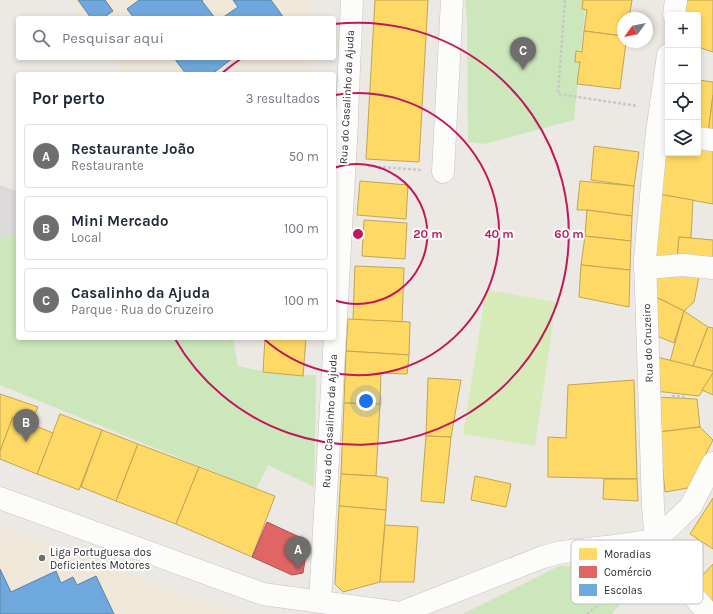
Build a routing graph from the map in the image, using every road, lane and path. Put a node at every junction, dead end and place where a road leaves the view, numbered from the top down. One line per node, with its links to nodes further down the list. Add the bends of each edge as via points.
1 (352, 0): 11 (street, Rua do Casalinho da Ajuda)
2 (452, 0): 12 (street)
3 (565, 0): 7 (path, via 558,94)
4 (676, 0): 5 (street)
5 (674, 12)
6 (665, 76): 7 (street, Rua do Cruzeiro)
7 (660, 110): 8 (street, Rua do Cruzeiro)
8 (663, 133): 13 (street, Rua do Cruzeiro)
9 (701, 138): 10 (street)
10 (713, 140)
11 (344, 164): 12 (path); 15 (street, Rua do Casalinho da Ajuda)
12 (443, 172)
13 (645, 268): 14 (street, via 683,265); 19 (street, Rua do Cruzeiro, via 652,500)
14 (713, 268)
15 (336, 310)
16 (334, 340): 21 (street, Rua do Casalinho da Ajuda)
17 (713, 463): 19 (street, via 690,506)
18 (0, 498): 21 (street, via 263,594)
19 (656, 540)
20 (571, 551): 24 (street, via 543,557)
21 (320, 602): 24 (street)
22 (601, 604): 25 (path)
23 (699, 604): 26 (street, Rua do Cruzeiro)
24 (400, 614)
25 (587, 614)
26 (708, 614)

